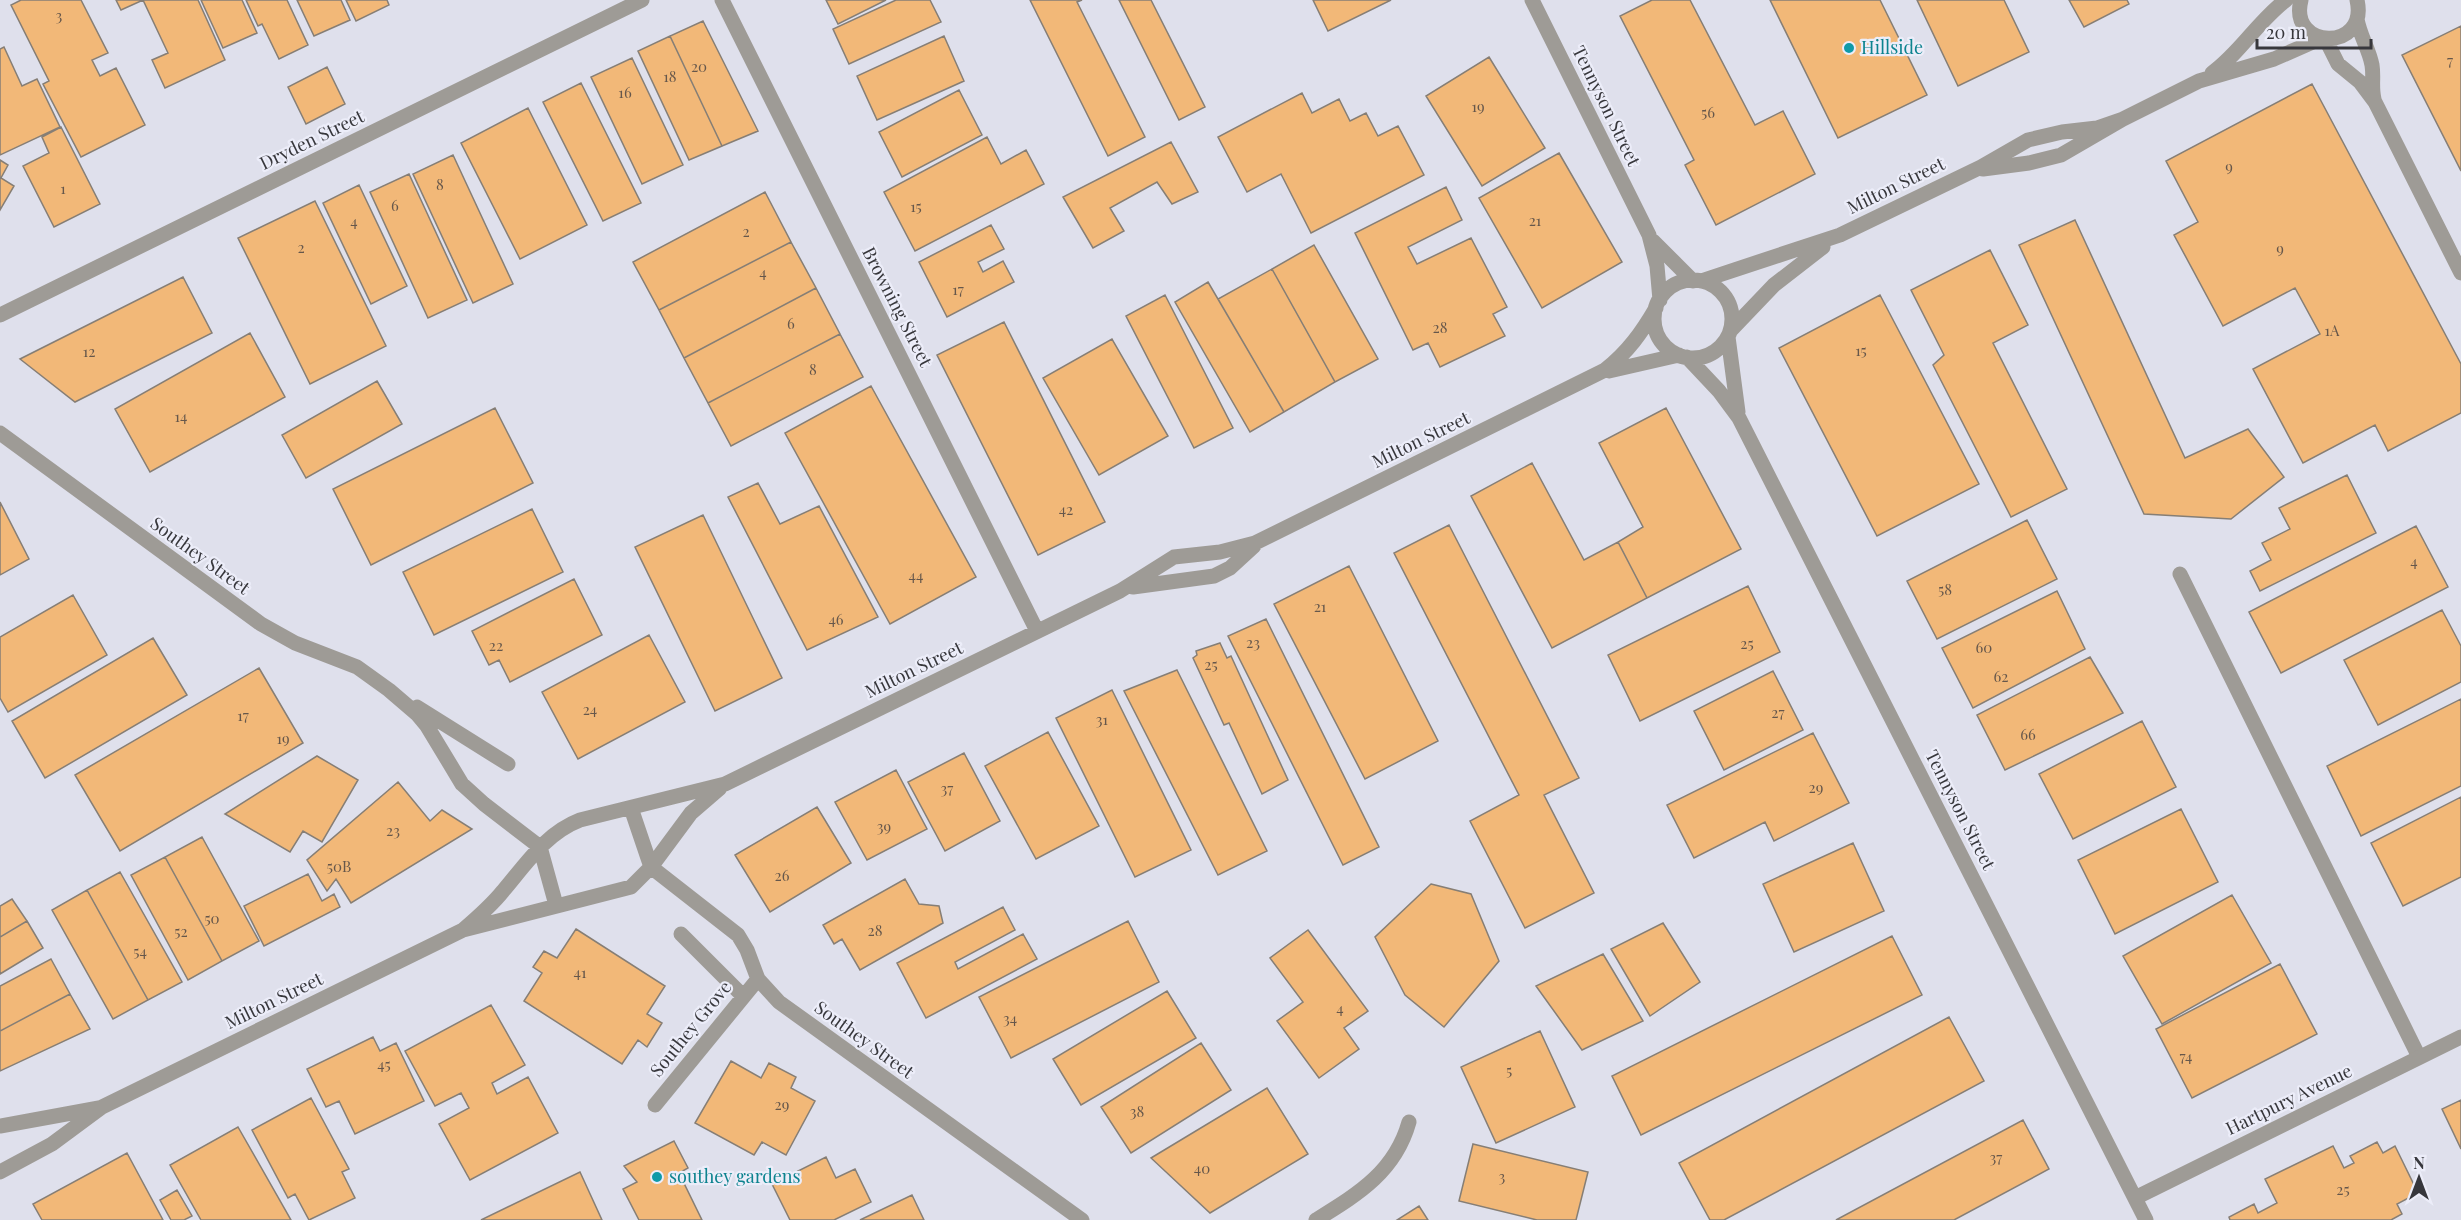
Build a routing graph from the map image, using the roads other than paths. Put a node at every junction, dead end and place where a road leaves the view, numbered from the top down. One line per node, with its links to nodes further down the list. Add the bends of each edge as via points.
1 (642, 0): 19 (street, Dryden Street)
2 (722, 0): 28 (street, Browning Street)
3 (1532, 0): 14 (street, Tennyson Street)
4 (2286, 0): 10 (street, Milton Street, via 2228,60)
5 (2301, 0): 9 (street, via 2302,22 2310,32)
6 (2357, 0): 8 (street)
7 (2368, 0): 8 (street)
8 (2358, 18): 9 (street, Milton Street, via 2347,33); 11 (street, via 2359,33 2372,66)
9 (2324, 38): 10 (street, Milton Street, via 2274,59); 11 (street, via 2338,64 2360,82)
10 (2199, 81): 12 (street, Milton Street)
11 (2375, 102): 16 (street)
12 (2123, 119): 13 (street, Milton Street, via 2097,128 2028,140); 13 (street, Milton Street, via 2056,157)
13 (1968, 173): 15 (street, Milton Street)
14 (1645, 228): 17 (street, Tennyson Street, via 1660,249); 18 (street, Tennyson Street, via 1656,257)
15 (1840, 235): 17 (street, Milton Street); 20 (street, Milton Street, via 1774,285)
16 (2461, 273)
17 (1697, 281): 18 (street, via 1677,284 1664,293); 20 (street, via 1716,288 1726,299 1732,314)
18 (1658, 304): 21 (street, via 1655,324 1660,339); 22 (street, Milton Street, via 1631,346)
19 (0, 315)
20 (1729, 333): 21 (street, via 1711,354); 23 (street, Tennyson Street)
21 (1683, 356): 22 (street, Milton Street); 23 (street, Tennyson Street, via 1719,391)
22 (1595, 375): 25 (street, Milton Street)
23 (1739, 418): 47 (street, Tennyson Street)
24 (0, 434): 29 (street, Southey Street, via 261,624 295,643 357,666)
25 (1264, 539): 27 (street, Milton Street, via 1220,552 1174,557); 27 (street, Milton Street, via 1220,574)
26 (2180, 574): 41 (street)
27 (1120, 591): 28 (street, Milton Street)
28 (1037, 631): 31 (street, Milton Street)
29 (389, 690): 30 (street, Southey Street); 33 (street, Southey Street, via 427,726 473,795)
30 (508, 764)
31 (725, 784): 32 (street, Milton Street); 34 (street, Milton Street, via 692,813)
32 (632, 808): 33 (street, Milton Street, via 580,820); 34 (street)
33 (540, 847): 35 (street); 36 (street, Milton Street, via 492,904)
34 (651, 867): 35 (street, Milton Street, via 626,889); 38 (street, Southey Street, via 738,935)
35 (556, 905): 36 (street, Milton Street)
36 (463, 930): 43 (street, Milton Street)
37 (681, 934): 39 (street)
38 (758, 979): 39 (street, Southey Grove); 48 (street, Southey Street, via 778,1002)
39 (742, 996): 42 (street, Southey Grove)
40 (2461, 1036): 41 (street, Hartpury Avenue)
41 (2419, 1057): 47 (street, Hartpury Avenue)
42 (656, 1105)
43 (102, 1107): 45 (street, Milton Street); 46 (street, Milton Street, via 45,1149)
44 (1409, 1122): 49 (street, via 1404,1143 1382,1172 1363,1190)
45 (0, 1126)
46 (0, 1172)
47 (2135, 1198): 50 (street, Tennyson Street)
48 (1082, 1220)
49 (1317, 1220)
50 (2146, 1220)

